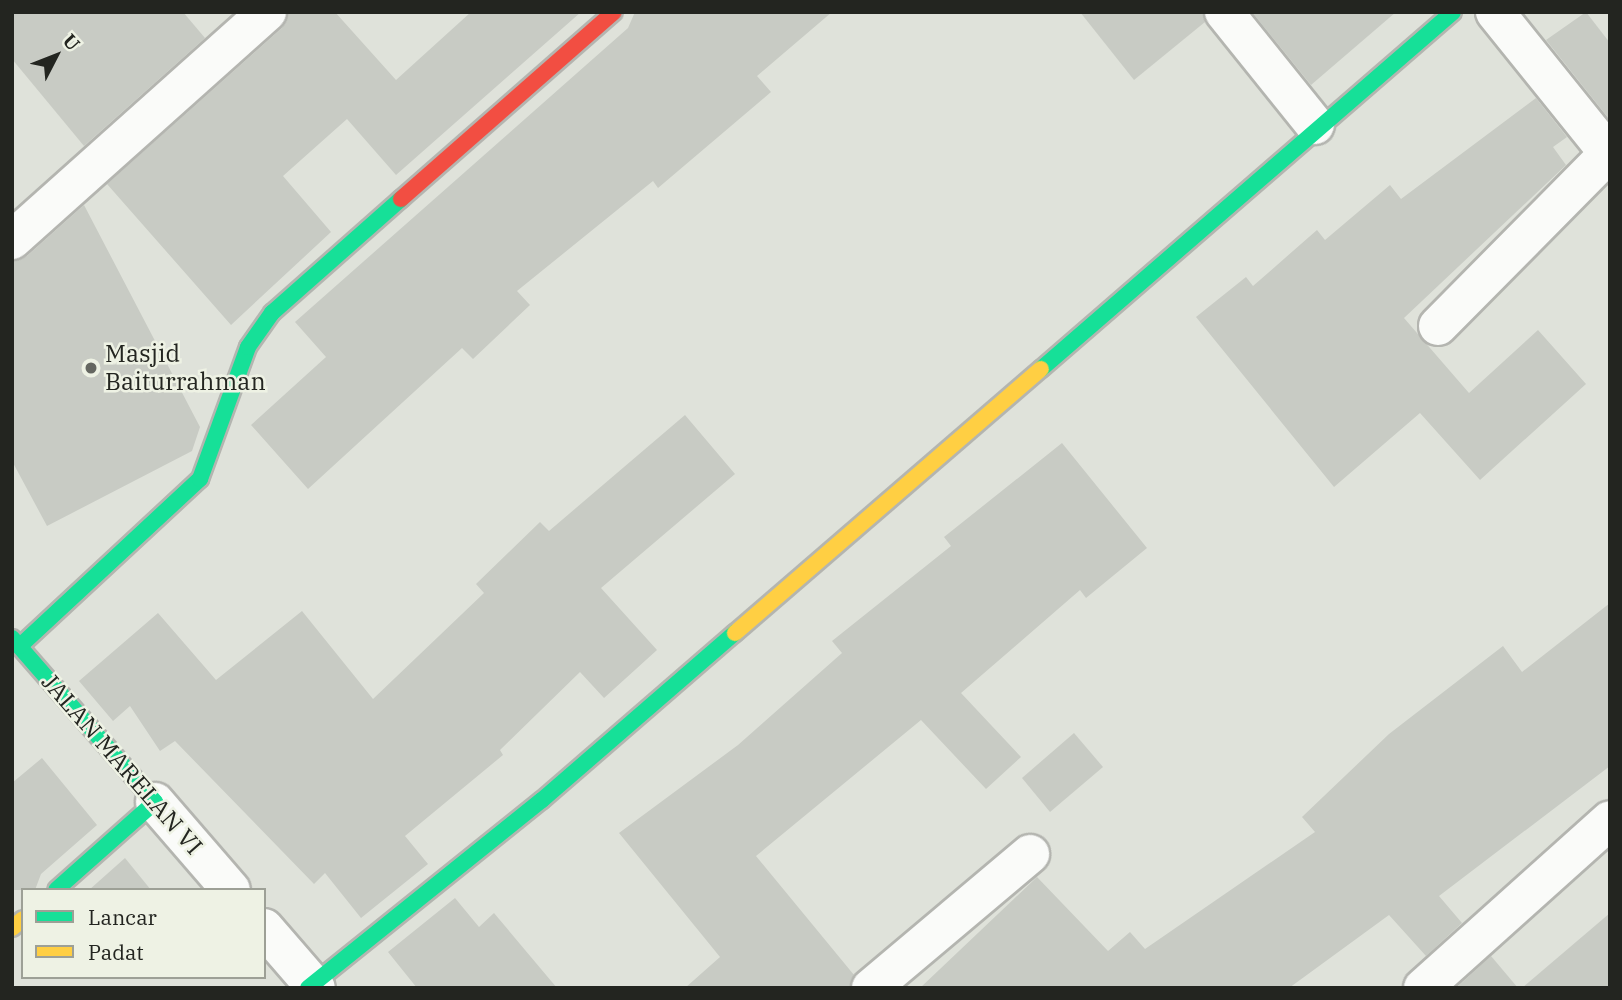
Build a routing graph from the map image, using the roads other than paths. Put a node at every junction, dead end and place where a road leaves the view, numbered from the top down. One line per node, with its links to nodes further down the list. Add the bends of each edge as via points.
1 (267, 12): 8 (street)
2 (614, 12): 10 (street, via 272,313 248,347 212,460 200,479)
3 (1224, 12): 6 (street)
4 (1453, 12): 6 (street)
5 (1495, 12): 7 (street)
6 (1315, 125): 17 (street, via 542,800)
7 (1609, 155): 9 (street)
8 (12, 240)
9 (1438, 326)
10 (16, 642): 11 (street, JALAN MARELAN VI)
11 (155, 802): 14 (street); 15 (street, JALAN MARELAN VI)
12 (1610, 820): 19 (street)
13 (1030, 854): 18 (street)
14 (58, 888)
15 (229, 888)
16 (266, 930): 17 (street)
17 (312, 986)
18 (871, 988)
19 (1423, 988)

